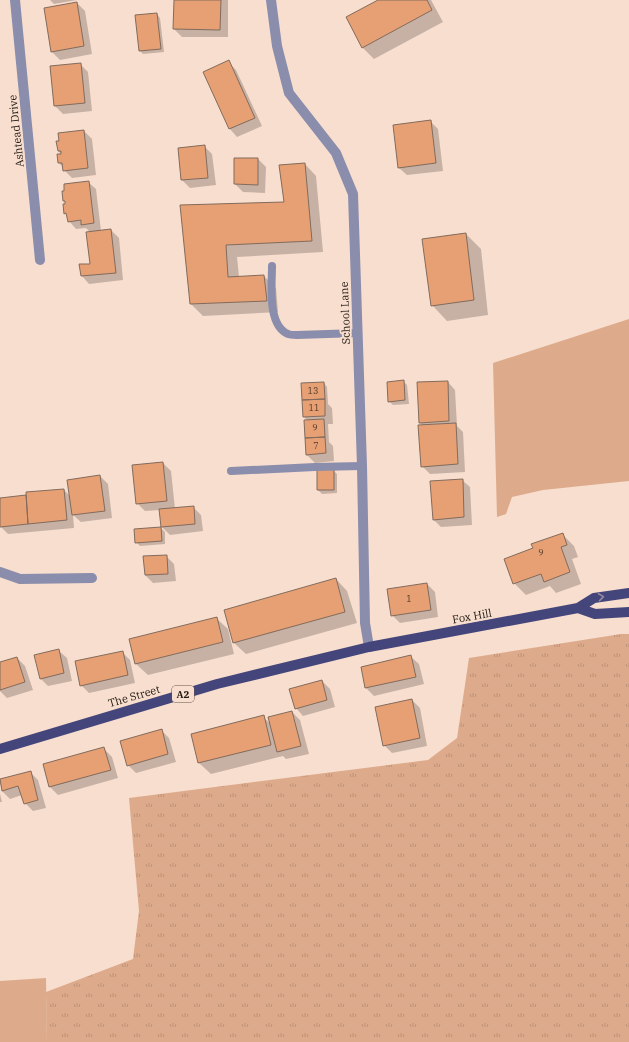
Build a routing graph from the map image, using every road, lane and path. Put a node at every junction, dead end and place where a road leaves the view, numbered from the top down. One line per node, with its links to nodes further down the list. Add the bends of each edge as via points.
1 (15, 0): 3 (street, Ashtead Drive)
2 (271, 0): 5 (street, School Lane, via 277,46 290,93 336,153 353,194)
3 (40, 260)
4 (272, 266): 5 (lane, via 272,308 280,328 288,334 297,335)
5 (358, 333): 6 (street, School Lane)
6 (362, 466): 7 (lane); 13 (street, School Lane, via 365,623)
7 (231, 471)
8 (0, 572): 9 (street, via 20,579)
9 (92, 578)
10 (629, 593): 11 (main road, Fox Hill / A2, one-way to 10, via 594,598)
11 (578, 608): 12 (main road, Fox Hill / A2, via 595,614); 13 (main road, Fox Hill / A2)
12 (629, 612)
13 (369, 647): 14 (main road, The Street / A2, via 217,684)
14 (0, 749)

